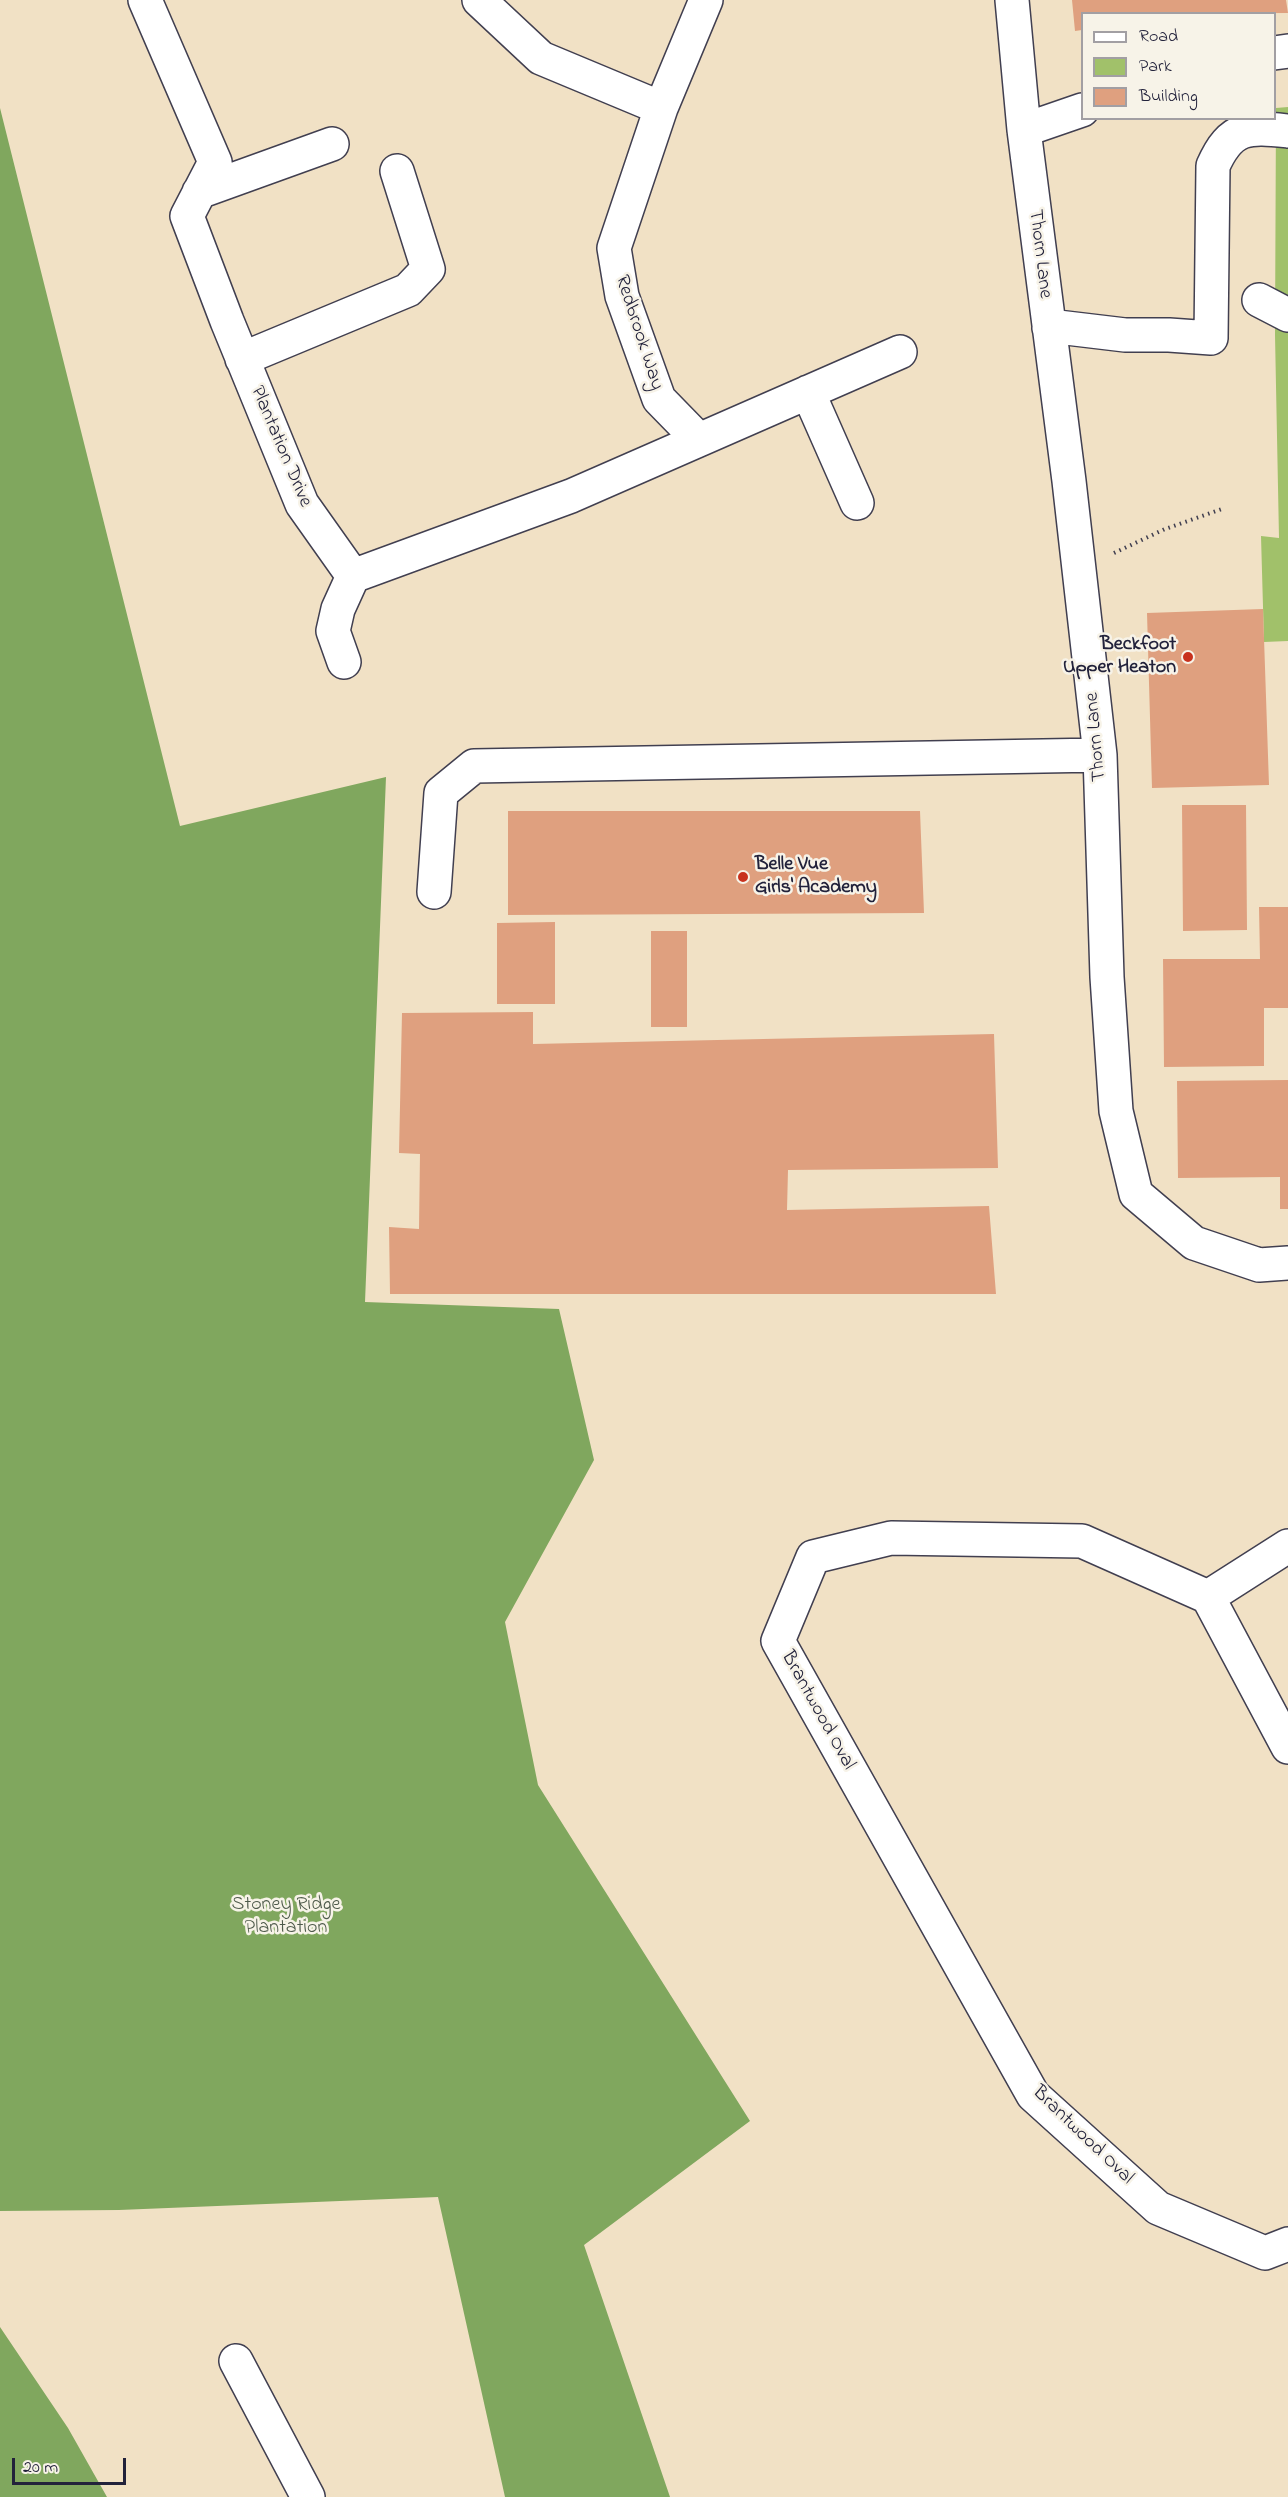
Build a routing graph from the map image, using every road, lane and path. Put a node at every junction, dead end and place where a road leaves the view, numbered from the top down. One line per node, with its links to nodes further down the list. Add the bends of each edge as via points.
1 (145, 0): 11 (street, Plantation Drive, via 215,162)
2 (479, 0): 5 (street, via 541,58)
3 (706, 0): 5 (street, Redbrook Way)
4 (1012, 0): 7 (street, Thorn Lane)
5 (661, 108): 18 (street, Redbrook Way, via 614,248 622,296 659,399)
6 (1081, 111): 7 (street)
7 (1024, 130): 14 (street, Thorn Lane)
8 (1288, 130): 14 (street, via 1252,128 1235,134 1219,150 1212,166 1211,339)
9 (332, 144): 11 (street)
10 (397, 171): 16 (street, via 428,268 408,290)
11 (199, 192): 16 (street, Plantation Drive, via 187,216)
12 (1259, 300): 13 (street)
13 (1288, 315)
14 (1049, 328): 21 (street, Thorn Lane)
15 (900, 352): 17 (street)
16 (242, 358): 22 (street, Plantation Drive, via 302,504)
17 (808, 392): 18 (street); 19 (street)
18 (699, 440): 22 (street, via 571,496)
19 (857, 503)
20 (1222, 509): 21 (path, via 1165,529 1110,555)
21 (1077, 560): 24 (street, Thorn Lane)
22 (353, 576): 23 (street, via 333,631)
23 (344, 662)
24 (1100, 755): 25 (street, via 474,766 441,793); 26 (street, Thorn Lane, via 1116,1111 1136,1194 1194,1243 1259,1266)
25 (434, 892)
26 (1288, 1263)
27 (1288, 1546): 28 (street)
28 (1208, 1597): 29 (street); 30 (street, Brantwood Oval, via 1082,1541 891,1538 813,1557 778,1641 1034,2095 1158,2208 1266,2253)
29 (1288, 1747)
30 (1288, 2244)
31 (236, 2361): 32 (street)
32 (308, 2497)

